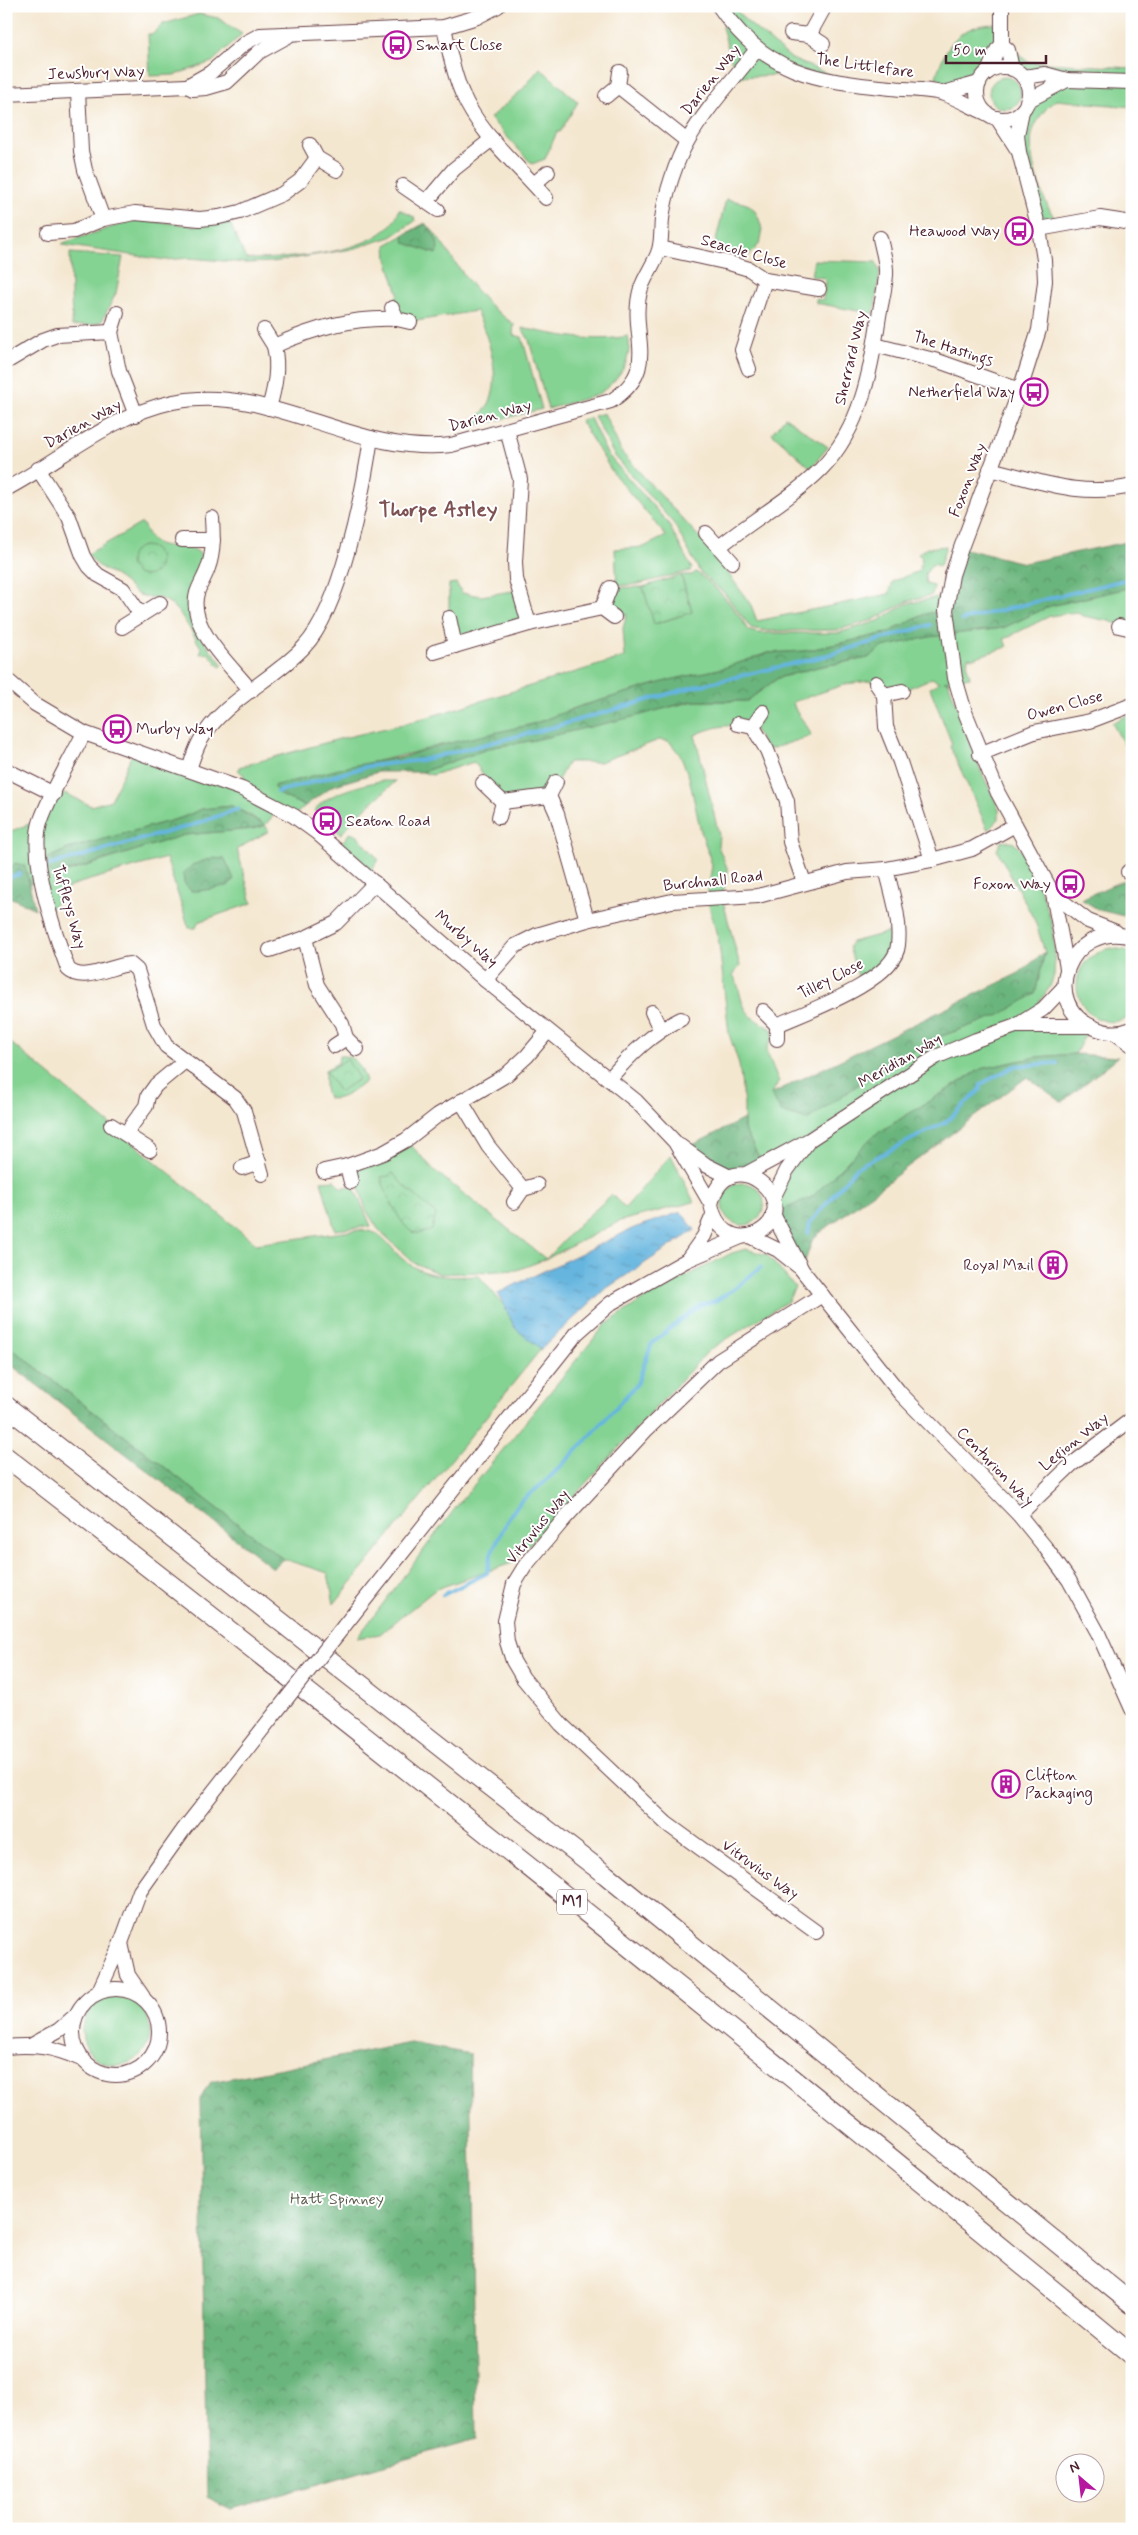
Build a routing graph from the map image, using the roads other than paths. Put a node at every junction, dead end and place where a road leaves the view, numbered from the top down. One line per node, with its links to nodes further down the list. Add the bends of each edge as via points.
1 (498, 6): 5 (street, Jewsbury Way, via 477,17)
2 (719, 6): 10 (street, The Littlefare, via 740,34)
3 (825, 6): 7 (street)
4 (1002, 6): 9 (street)
5 (444, 27): 15 (street, Jewsbury Way, via 288,36 280,33 252,38 210,73 187,86); 21 (street, via 462,93)
6 (791, 33): 7 (street)
7 (809, 35): 8 (street)
8 (823, 44)
9 (1002, 45): 11 (street, via 1008,50); 12 (street)
10 (757, 49): 16 (street, The Littlefare, via 786,67 826,81); 22 (street, Darien Way)
11 (1017, 73): 12 (street, via 995,68); 13 (street, via 1045,74); 19 (street, via 1029,93)
12 (983, 78): 16 (street, The Littlefare); 20 (street, via 978,100)
13 (1067, 80): 14 (street); 19 (street)
14 (1132, 82)
15 (78, 91): 17 (street, Jewsbury Way); 33 (street, via 81,151)
16 (943, 93): 20 (street, The Littlefare)
17 (6, 94)
18 (606, 96): 22 (street, via 619,79)
19 (1025, 106): 20 (street, via 1010,118); 24 (street, Foxon Way, via 1017,135)
20 (991, 116): 24 (street, Foxon Way)
21 (492, 139): 28 (street); 31 (street, via 454,169)
22 (687, 141): 38 (street, Darien Way, via 667,194)
23 (310, 145): 25 (street)
24 (1019, 152): 35 (street, Foxon Way)
25 (317, 158): 26 (street); 33 (street, via 300,181 282,194 240,212 200,219 135,213)
26 (337, 170)
27 (548, 172): 28 (street)
28 (534, 184): 30 (street)
29 (403, 186): 31 (street)
30 (546, 198)
31 (427, 201): 32 (street)
32 (438, 210)
33 (103, 219): 36 (street, via 74,231)
34 (1132, 223): 35 (street, via 1100,218)
35 (1039, 229): 49 (street, Foxon Way, via 1044,260 1043,303 1037,339)
36 (48, 233)
37 (880, 238): 45 (street, Sherrard Way, via 886,274)
38 (660, 248): 39 (street, Seacole Close, via 749,269); 52 (street, Darien Way, via 642,287 637,318 642,356 627,391 611,401)
39 (765, 280): 40 (street, Seacole Close); 48 (street, via 742,350)
40 (819, 288)
41 (117, 313): 44 (street)
42 (400, 316): 46 (street, via 342,322 302,333)
43 (264, 330): 46 (street)
44 (111, 332): 47 (street, via 57,335); 51 (street, via 119,371)
45 (875, 345): 49 (street, The Hastings, via 938,361); 62 (street, Sherrard Way, via 858,411 849,433 835,453 801,487 746,524)
46 (274, 346): 50 (street, via 276,375)
47 (6, 362)
48 (749, 369)
49 (1020, 390): 55 (street, Foxon Way)
50 (269, 408): 51 (street, Darien Way, via 239,401 197,399 174,402); 53 (street, Darien Way)
51 (136, 415): 54 (street, Darien Way)
52 (507, 430): 53 (street, Darien Way, via 432,448); 70 (street, via 520,479 516,579)
53 (371, 438): 76 (street, via 365,480 328,609 304,647)
54 (38, 469): 57 (street, Darien Way); 67 (street, via 69,517 89,566 123,589)
55 (990, 469): 56 (street, via 1075,490); 84 (street, Foxon Way, via 952,575 946,610 955,678)
56 (1132, 486)
57 (6, 489)
58 (212, 518): 61 (street)
59 (706, 533): 62 (street)
60 (182, 540): 61 (street)
61 (213, 540): 76 (street, via 209,567 197,592 196,618)
62 (719, 547): 63 (street)
63 (732, 562)
64 (610, 588): 66 (street)
65 (160, 603): 67 (street)
66 (602, 608): 68 (street); 70 (street)
67 (141, 615): 71 (street)
68 (614, 617)
69 (449, 618): 72 (street)
70 (529, 624): 72 (street)
71 (122, 627)
72 (455, 646): 73 (street)
73 (434, 652)
74 (6, 679): 83 (street, Murby Way, via 35,704)
75 (876, 683): 78 (street)
76 (251, 691): 86 (street, via 215,720 198,743)
77 (902, 691): 78 (street)
78 (884, 695): 94 (street, via 886,727)
79 (1132, 705): 84 (street, Owen Close, via 1090,721 1034,732)
80 (763, 712): 82 (street)
81 (738, 724): 82 (street)
82 (754, 727): 96 (street, via 767,750 787,801 790,842)
83 (84, 733): 86 (street, Murby Way); 89 (street, Tuffleys Way)
84 (980, 754): 93 (street, Foxon Way)
85 (6, 770): 89 (street)
86 (189, 770): 97 (street, Murby Way, via 242,789 294,816)
87 (556, 782): 90 (street)
88 (483, 783): 91 (street)
89 (54, 794): 117 (street, Tuffleys Way, via 40,820 37,859 68,969 74,975 82,976 130,964 137,970 158,1035 166,1046)
90 (549, 796): 91 (street); 99 (street)
91 (503, 802): 92 (street)
92 (499, 817)
93 (1015, 826): 94 (street, Burchnall Road, via 972,849); 98 (street, Foxon Way)
94 (932, 860): 95 (street, Burchnall Road)
95 (886, 869): 96 (street, Burchnall Road, via 847,872); 107 (street, Tilley Close, via 897,916 898,945 892,962 877,977 777,1032)
96 (804, 882): 99 (street, Burchnall Road, via 758,896 672,901)
97 (374, 883): 101 (street, via 336,923); 104 (street, Murby Way)
98 (1053, 894): 100 (street, Foxon Way, via 1088,921); 103 (street, Foxon Way)
99 (587, 920): 104 (street, Burchnall Road, via 537,935 514,946)
100 (1126, 936): 103 (street, via 1107,934 1094,938 1073,956)
101 (305, 938): 102 (street); 116 (street, via 317,985 342,1024 340,1042)
102 (270, 950)
103 (1067, 968): 105 (street)
104 (485, 980): 113 (street, Murby Way)
105 (1064, 987): 109 (street, Meridian Way, via 1043,1009); 110 (street, via 1075,1014)
106 (652, 1012): 111 (street)
107 (763, 1012)
108 (681, 1019): 111 (street)
109 (1016, 1026): 110 (street, Meridian Way); 122 (street, Meridian Way, via 936,1057)
110 (1090, 1026): 114 (street)
111 (660, 1029): 118 (street)
112 (1132, 1029): 114 (street)
113 (548, 1031): 118 (street, Murby Way); 119 (street, via 506,1075)
114 (1115, 1033): 115 (street)
115 (1132, 1045)
116 (356, 1049)
117 (186, 1061): 121 (street, via 156,1085 146,1106); 126 (street, Tuffleys Way, via 235,1098 244,1111 261,1168)
118 (610, 1078): 123 (street, Murby Way)
119 (461, 1101): 125 (street, via 406,1140 383,1153); 132 (street, via 488,1146)
120 (111, 1125): 121 (street)
121 (126, 1133): 124 (street)
122 (809, 1140): 128 (street, Meridian Way); 133 (street, Meridian Way)
123 (675, 1142): 129 (street, Murby Way, via 706,1165); 135 (street, Murby Way)
124 (150, 1150)
125 (347, 1166): 127 (street); 130 (street)
126 (242, 1168)
127 (324, 1171)
128 (746, 1174): 129 (street); 133 (street, via 768,1186)
129 (730, 1177): 135 (street, via 718,1188)
130 (352, 1182)
131 (536, 1185): 132 (street)
132 (523, 1189): 134 (street)
133 (773, 1198): 136 (street)
134 (514, 1202)
135 (712, 1210): 137 (street, via 719,1226 729,1234); 138 (street, via 704,1236)
136 (773, 1214): 137 (street, via 764,1228); 139 (street, Centurion Way)
137 (745, 1236): 138 (street); 139 (street, Centurion Way, via 778,1250)
138 (687, 1260): 147 (street, bridge, via 611,1303 577,1333 156,1866 140,1891)
139 (802, 1270): 140 (street, Centurion Way)
140 (822, 1295): 144 (street, Centurion Way, via 906,1400); 146 (street, Vitruvius Way, via 718,1361 645,1432 525,1566 514,1584 506,1620 513,1661 528,1685 561,1724 667,1824)
141 (6, 1406): 154 (highway, M1, via 606,1875)
142 (1132, 1419): 144 (street, Legion Way, via 1071,1465)
143 (6, 1457): 155 (highway, M1, via 181,1591 790,2074)
144 (1020, 1515): 145 (street, Centurion Way, via 1069,1580 1098,1633)
145 (1132, 1709)
146 (816, 1932)
147 (121, 1943): 148 (street); 149 (street, via 128,1975)
148 (98, 1992): 149 (street, via 121,1989); 150 (street)
149 (143, 1998): 153 (street, via 154,2010 160,2026 159,2043 152,2058 142,2068 131,2074 104,2074)
150 (76, 2015): 151 (street, via 59,2030); 153 (street, via 73,2038)
151 (32, 2045): 152 (street); 153 (street)
152 (6, 2047)
153 (81, 2059)
154 (1132, 2304)
155 (1132, 2355)

